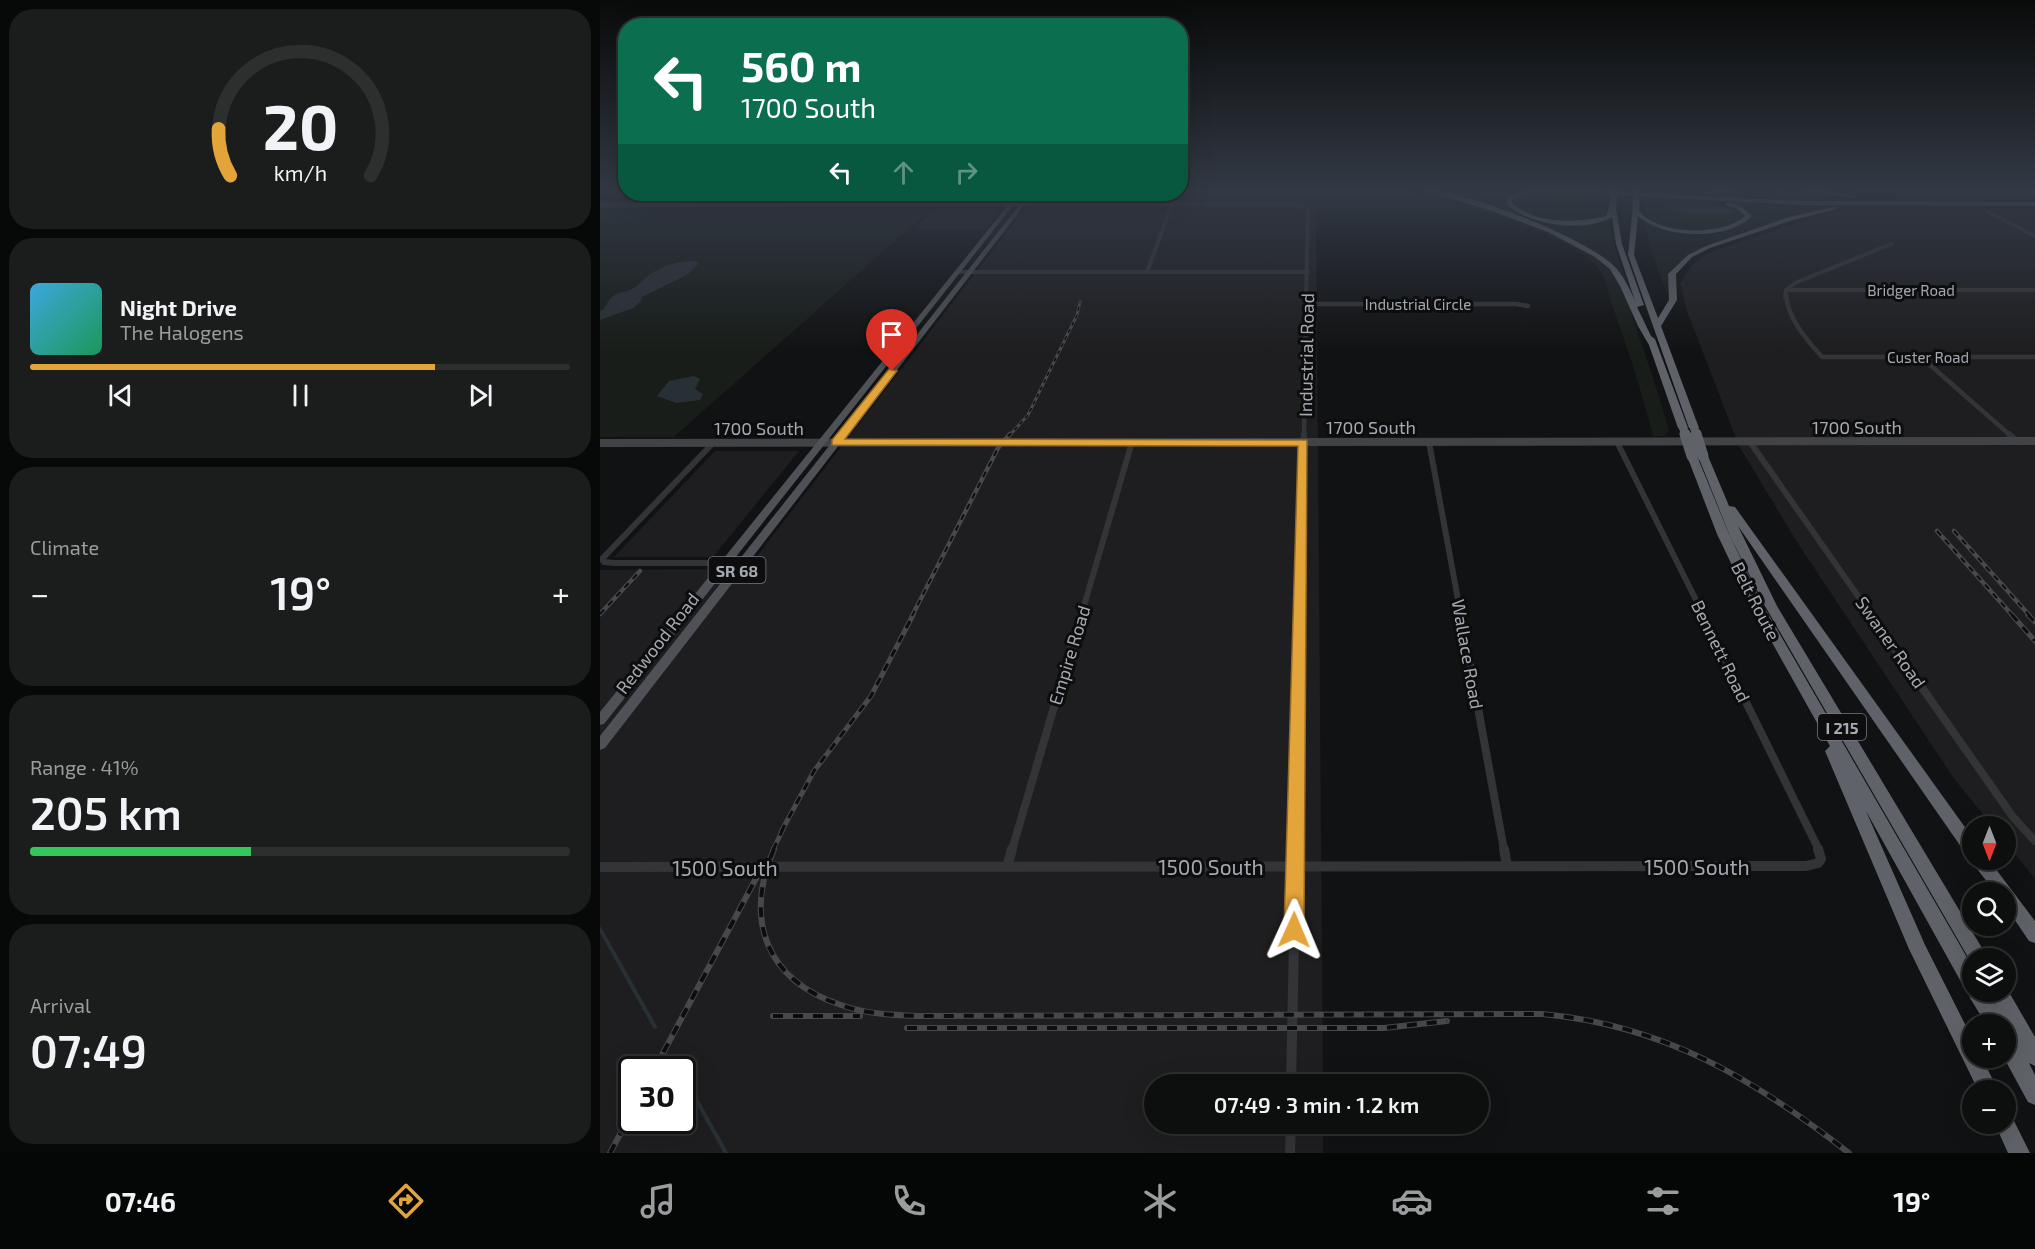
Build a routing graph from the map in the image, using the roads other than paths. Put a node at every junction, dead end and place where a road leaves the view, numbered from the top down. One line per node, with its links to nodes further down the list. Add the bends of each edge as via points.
1 (980, 243): 10 (main road, Redwood Road / SR 68)
2 (991, 243): 11 (main road, Redwood Road / SR 68)
3 (1158, 243): 12 (street)
4 (1308, 243): 13 (street, Industrial Road)
5 (1574, 243): 19 (highway, via 1612,269)
6 (1619, 243): 19 (highway, Belt Route / I 215)
7 (1632, 243): 18 (highway, Belt Route / I 215, via 1631,255)
8 (1720, 243): 18 (highway, via 1690,256 1672,274 1672,300)
9 (1891, 244): 14 (street)
10 (958, 272): 11 (street); 32 (main road, Redwood Road / SR 68)
11 (969, 272): 12 (street); 33 (main road, Redwood Road / SR 68)
12 (1147, 272): 13 (street)
13 (1308, 272): 16 (street, Industrial Road)
14 (1786, 290): 15 (street, Bridger Road); 20 (street, Custer Road, via 1785,302 1800,331 1822,357)
15 (2035, 290)
16 (1307, 304): 17 (street, Industrial Circle); 25 (street, Industrial Road)
17 (1528, 306)
18 (1656, 328): 22 (highway, Belt Route / I 215)
19 (1653, 345): 22 (highway, Belt Route / I 215)
20 (1921, 357): 21 (street, Custer Road); 29 (street)
21 (2035, 357)
22 (1688, 428): 34 (highway, Belt Route / I 215, bridge); 36 (highway, Belt Route / I 215, bridge, via 1692,456 1731,553)
23 (2035, 441): 29 (street, 1700 South)
24 (1132, 442): 25 (street, 1700 South); 33 (street, 1700 South); 45 (street, Empire Road)
25 (1303, 442): 26 (street, 1700 South); 42 (street, Industrial Road)
26 (1429, 442): 27 (street, 1700 South); 43 (street, Wallace Road)
27 (1617, 442): 28 (street, 1700 South); 41 (street, Bennett Road, via 1815,841)
28 (1750, 442): 29 (street, 1700 South); 40 (street, Swaner Road, via 2002,800)
29 (2018, 442)
30 (600, 443): 31 (street, 1700 South)
31 (713, 443): 32 (street, 1700 South); 35 (street, via 602,561)
32 (822, 443): 33 (street, 1700 South); 35 (main road, Redwood Road / SR 68)
33 (836, 443): 38 (main road, Redwood Road / SR 68)
34 (1716, 489): 39 (highway); 50 (highway, Belt Route / I 215, via 1771,606)
35 (727, 563): 37 (main road, Redwood Road / SR 68)
36 (1812, 703): 51 (highway, Belt Route / I 215); 56 (highway, via 1913,938)
37 (600, 721)
38 (600, 745)
39 (1962, 835)
40 (2035, 841)
41 (1821, 862): 43 (street, 1500 South, via 1806,866)
42 (1294, 866): 43 (street, 1500 South); 45 (street, 1500 South); 55 (street, Industrial Road)
43 (1507, 866)
44 (600, 867): 45 (street, 1500 South)
45 (1006, 867)
46 (1988, 870): 47 (highway)
47 (1997, 882)
48 (2016, 908): 49 (highway)
49 (2035, 935)
50 (1973, 948)
51 (1962, 966)
52 (2004, 1002): 53 (highway)
53 (2035, 1056)
54 (2016, 1060): 57 (highway)
55 (1292, 1074)
56 (1983, 1080)
57 (2035, 1095)
58 (1291, 1134): 60 (street)
59 (2010, 1134): 61 (highway)
60 (1290, 1153)
61 (2019, 1153)

